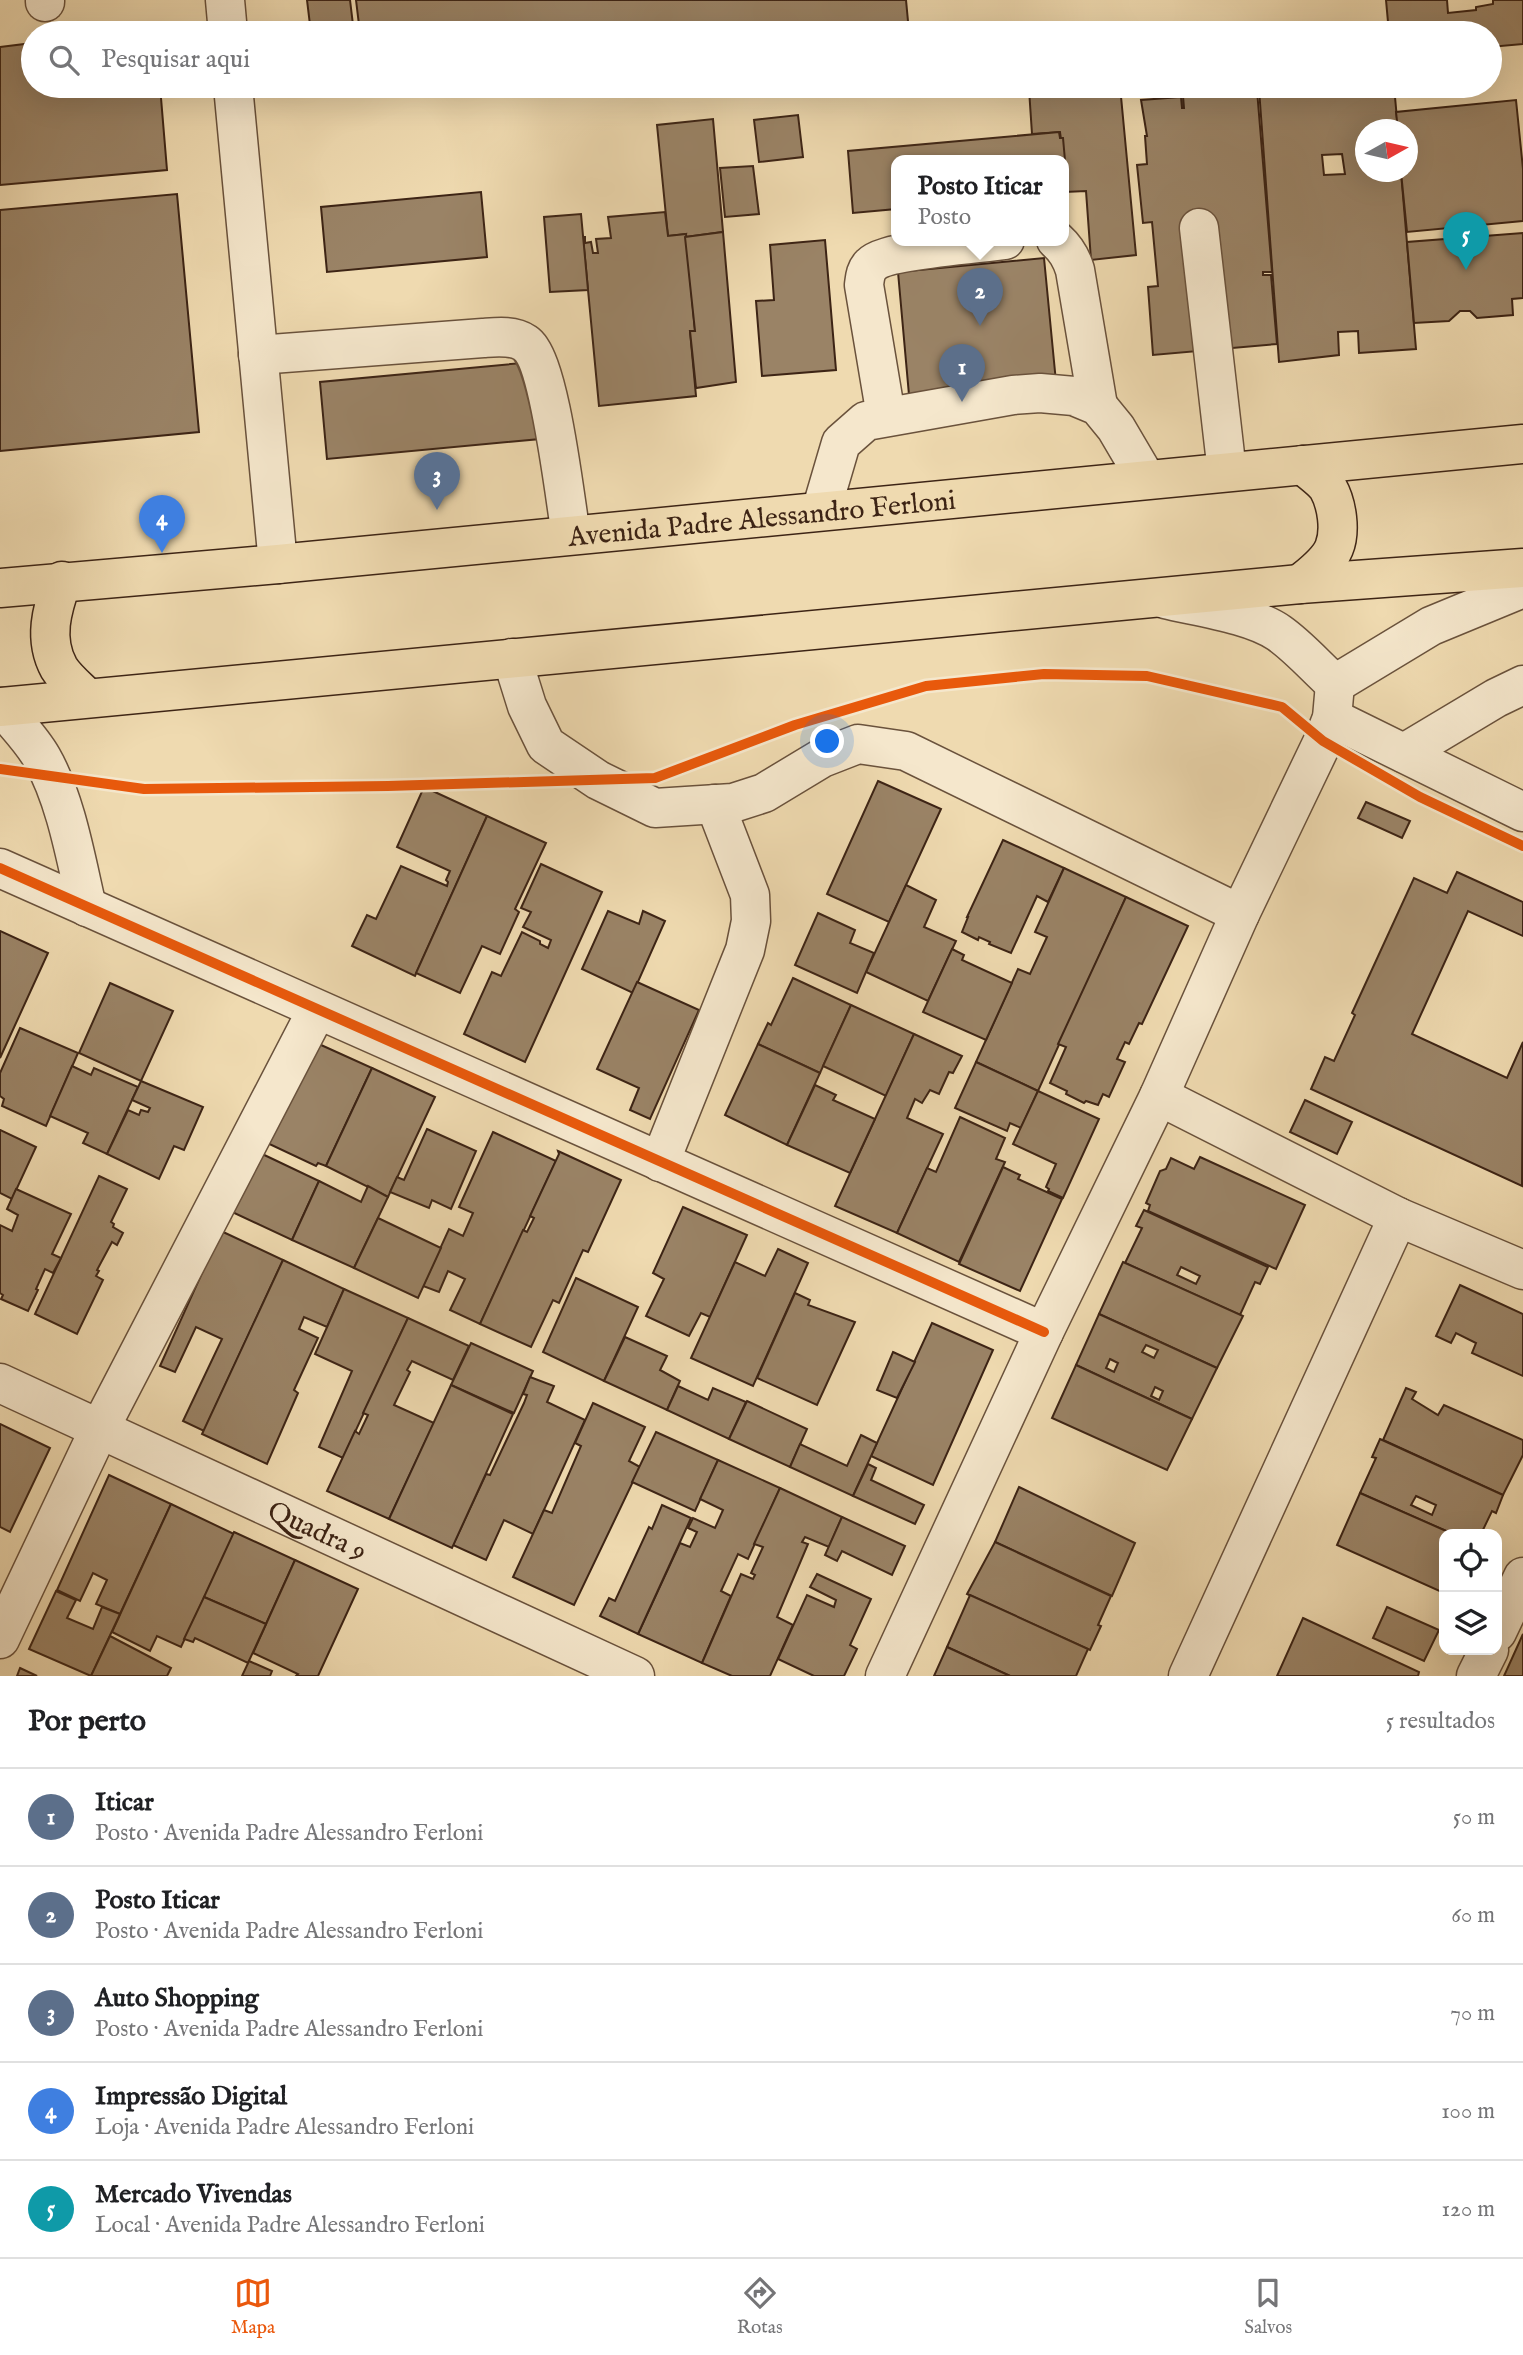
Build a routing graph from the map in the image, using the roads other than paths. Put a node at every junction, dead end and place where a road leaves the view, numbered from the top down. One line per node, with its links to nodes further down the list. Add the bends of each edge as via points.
1 (225, 0): 2 (street)
2 (227, 21)
3 (234, 98): 7 (street)
4 (1199, 228): 12 (street)
5 (962, 246): 9 (street, via 889,256 865,273)
6 (1063, 246): 8 (street, via 1075,270)
7 (258, 355): 15 (street, via 483,338 510,337 527,344 538,360 548,396); 16 (street)
8 (1098, 406): 9 (street, via 1074,396 1040,393); 13 (street)
9 (886, 416): 14 (street, via 866,421 841,443)
10 (1523, 444): 11 (main road, Avenida Padre Alessandro Ferloni)
11 (1303, 465): 12 (main road, Avenida Padre Alessandro Ferloni); 19 (main road, via 1327,487 1337,531 1334,548 1320,568)
12 (1227, 472): 13 (main road, Avenida Padre Alessandro Ferloni)
13 (1146, 479): 14 (main road, Avenida Padre Alessandro Ferloni)
14 (821, 511): 15 (main road, Avenida Padre Alessandro Ferloni)
15 (571, 535): 16 (main road, Avenida Padre Alessandro Ferloni)
16 (278, 564): 18 (main road, Avenida Padre Alessandro Ferloni)
17 (1523, 568): 19 (main road)
18 (62, 581): 20 (main road, Avenida Padre Alessandro Ferloni); 25 (main road, via 52,610 50,639 59,668)
19 (1300, 584): 22 (main road)
20 (0, 588)
21 (1523, 588): 26 (street, via 1431,626)
22 (1159, 597): 23 (main road); 26 (street, via 1267,626 1280,634)
23 (512, 658): 25 (main road); 29 (street, via 527,706 546,745 598,780 655,808)
24 (1523, 685): 28 (street)
25 (86, 697): 27 (main road)
26 (1333, 701): 28 (street); 33 (street, via 1323,741)
27 (1, 707): 32 (street, via 41,756 51,776)
28 (1404, 753): 30 (street)
29 (715, 804): 33 (street, via 764,793 822,758 858,744 906,751); 36 (street, via 750,895 751,921 745,950)
30 (1523, 812)
31 (0, 869): 32 (street)
32 (87, 908): 34 (street)
33 (1240, 914): 35 (street)
34 (317, 1010): 36 (street); 41 (street)
35 (1159, 1096): 37 (street); 39 (street)
36 (660, 1162): 39 (street)
37 (1398, 1217): 38 (street); 48 (street)
38 (1523, 1270)
39 (1044, 1332): 47 (street)
40 (0, 1383): 41 (street, Quadra 9)
41 (99, 1430): 44 (street); 46 (street, Quadra 9)
42 (1523, 1577): 43 (street)
43 (1502, 1621)
44 (0, 1640)
45 (1486, 1655): 49 (street)
46 (635, 1676)
47 (885, 1676)
48 (1188, 1676)
49 (1476, 1676)

